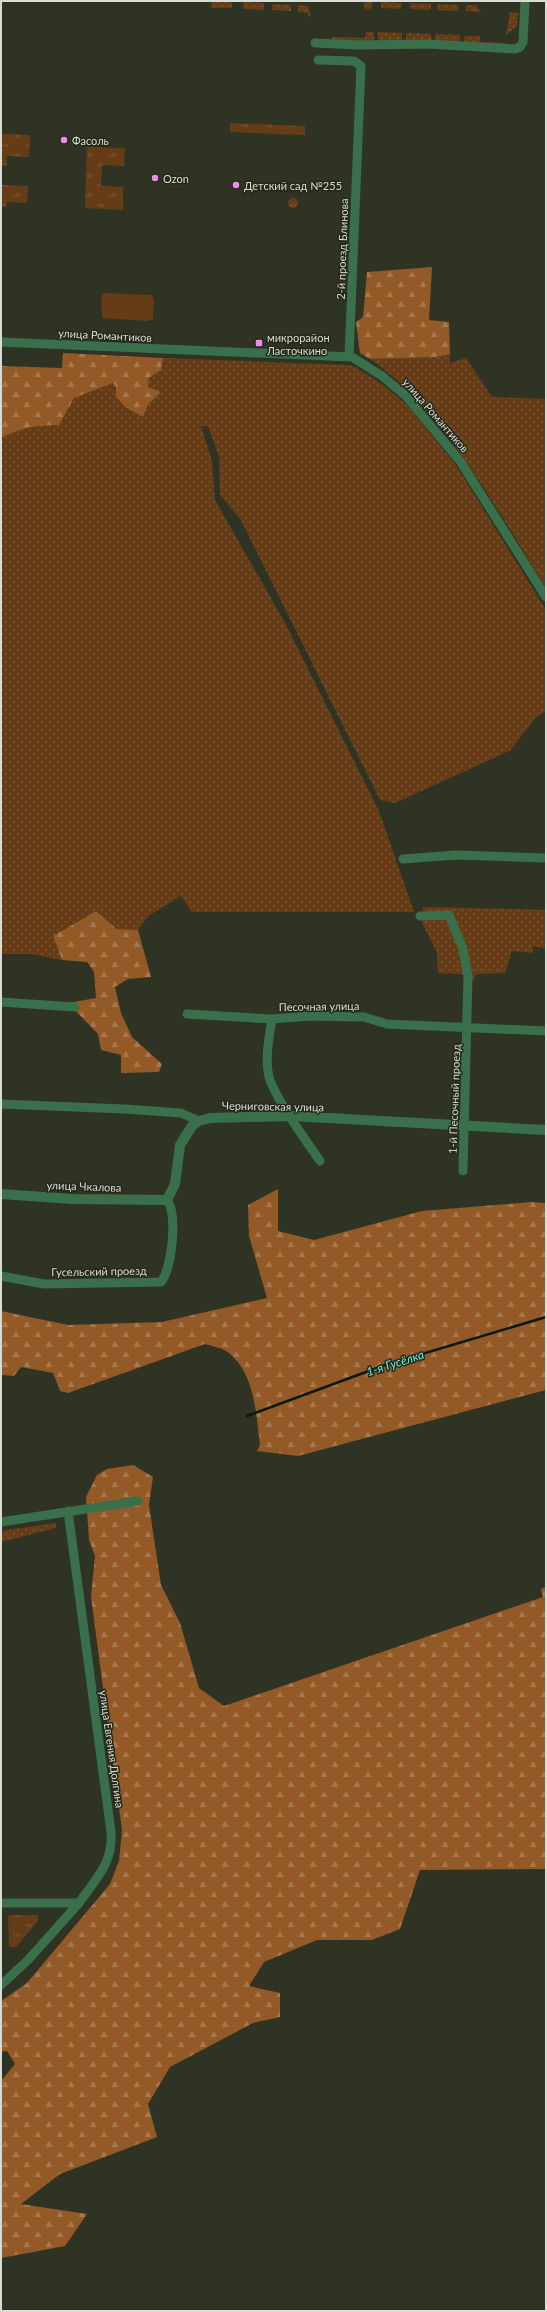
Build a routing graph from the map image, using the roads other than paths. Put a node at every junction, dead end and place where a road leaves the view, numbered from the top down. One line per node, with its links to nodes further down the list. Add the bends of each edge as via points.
1 (525, 1): 2 (street, via 523,42 515,49 429,44 359,46)
2 (315, 43)
3 (318, 60): 5 (street, 2-й проезд Блинова, via 354,62 361,66)
4 (1, 342): 5 (street, улица Романтиков)
5 (350, 357): 6 (street, улица Романтиков, via 369,366 395,385 455,455)
6 (546, 597)
7 (546, 858): 8 (street, via 456,855)
8 (404, 859)
9 (420, 916): 14 (street, 1-й Песочный проезд, via 449,915 463,949 468,976)
10 (1, 1002): 11 (street)
11 (75, 1007)
12 (187, 1014): 13 (street, Песочная улица)
13 (272, 1019): 14 (street, Песочная улица, via 309,1016 364,1017 387,1024); 17 (street, via 269,1038 270,1080)
14 (468, 1028): 15 (street, Песочная улица); 19 (street, 1-й Песочный проезд)
15 (546, 1031)
16 (1, 1104): 18 (street, via 174,1113)
17 (291, 1116): 18 (street, Черниговская улица, via 222,1116); 19 (street, Черниговская улица); 21 (street)
18 (199, 1121): 24 (street, via 192,1126 180,1145 175,1184)
19 (465, 1126): 20 (street, Черниговская улица); 22 (street, 1-й Песочный проезд)
20 (546, 1130)
21 (320, 1161)
22 (463, 1171)
23 (1, 1194): 24 (street, улица Чкалова, via 72,1199)
24 (167, 1200): 25 (street, Гусельский проезд, via 172,1206 172,1242 166,1276 161,1282 44,1284)
25 (1, 1276)
26 (138, 1501): 27 (street)
27 (68, 1512): 28 (street); 30 (street, улица Евгения Долгина, via 112,1832 112,1849 108,1860)
28 (1, 1522)
29 (1, 1903): 30 (street)
30 (79, 1903): 31 (street, улица Евгения Долгина)
31 (1, 1986)

